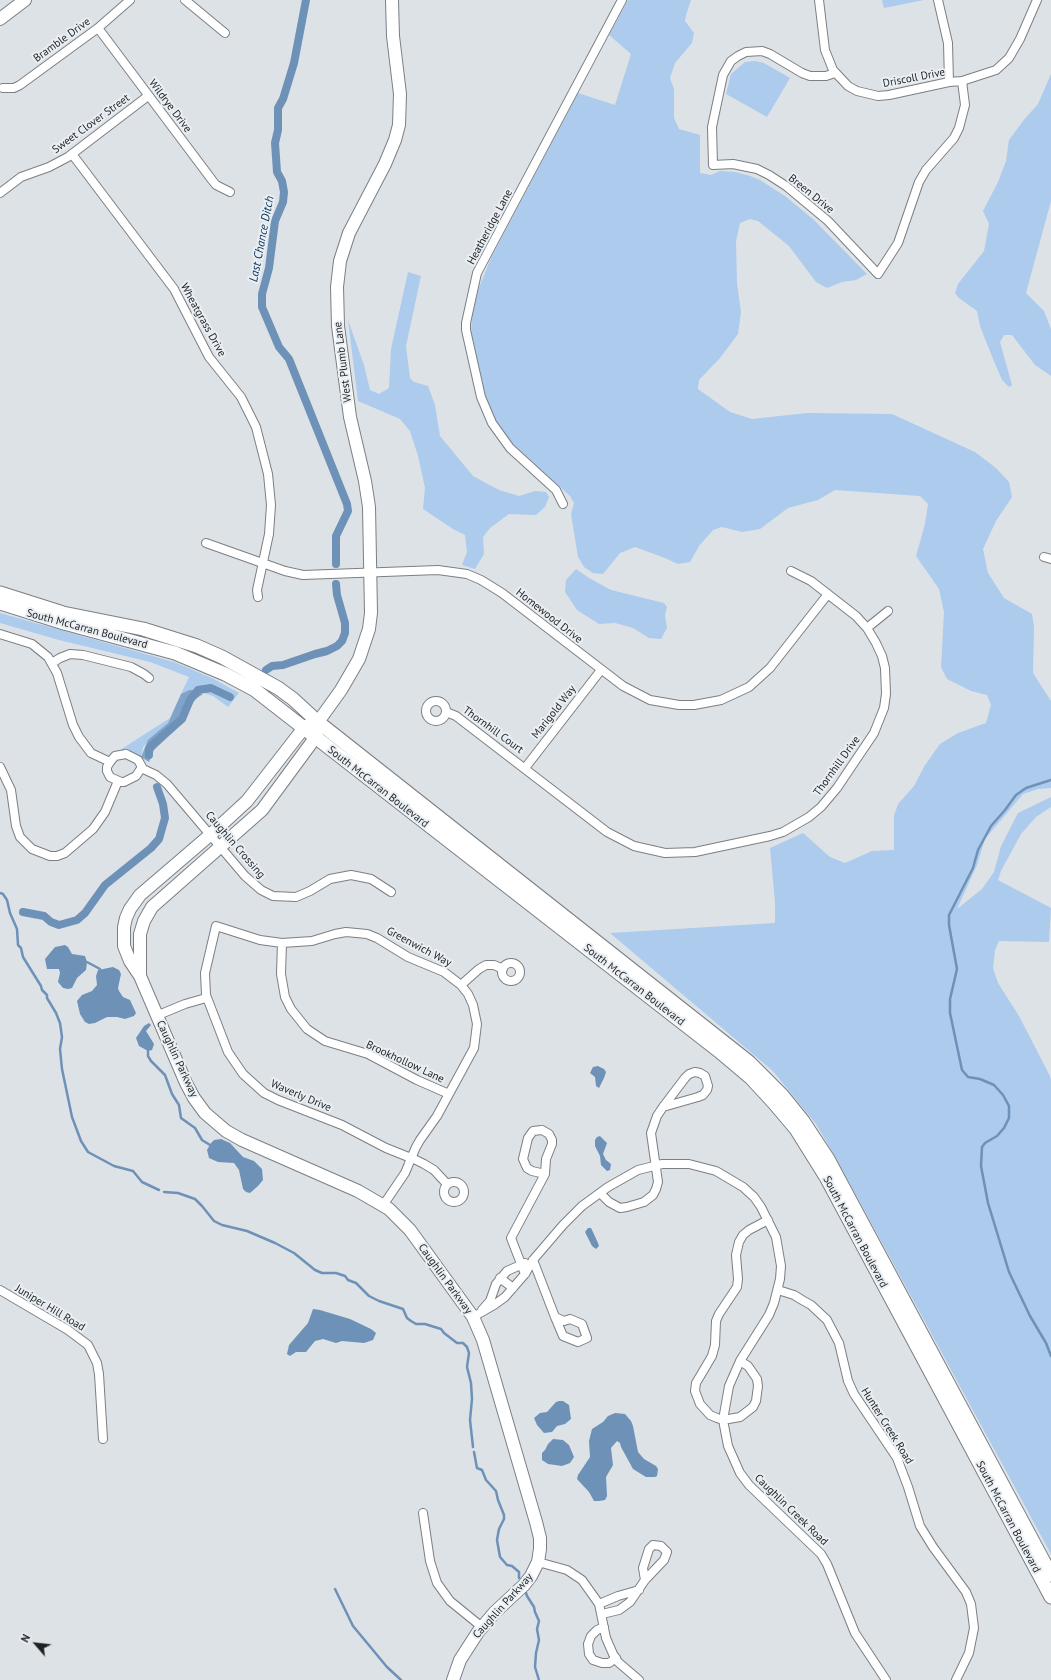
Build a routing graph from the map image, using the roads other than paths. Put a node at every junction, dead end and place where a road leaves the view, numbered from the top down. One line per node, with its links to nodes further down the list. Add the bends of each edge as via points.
1 (25, 0): 9 (street)
2 (130, 0): 10 (street, Bramble Drive)
3 (185, 0): 11 (street)
4 (392, 0): 24 (street, West Plumb Lane, via 393,36 400,94 399,126 385,164 347,239 339,267 337,288 338,326 347,397 369,508)
5 (622, 0): 20 (street, Heatheridge Lane, via 477,273 466,323 481,398 492,424 510,448 556,490)
6 (818, 0): 12 (street, Driscoll Drive, via 825,50)
7 (938, 0): 14 (street, via 948,42)
8 (1037, 0): 13 (street, Driscoll Drive, via 1020,39 1004,65 994,72)
9 (0, 19)
10 (98, 28): 15 (street, Bramble Drive, via 20,85); 16 (street, Wildrye Drive)
11 (225, 33)
12 (835, 73): 13 (street, Breen Drive, via 810,76 762,51 746,52 738,56 723,74 711,137 713,165 744,166 780,182 828,221 878,274 898,243 919,182 959,128 965,105); 14 (street, Driscoll Drive, via 857,91 878,96)
13 (962, 80): 14 (street, Driscoll Drive)
14 (949, 82)
15 (3, 88)
16 (148, 96): 17 (street, Sweet Clover Street); 19 (street, Wildrye Drive, via 216,185)
17 (72, 154): 18 (street, Sweet Clover Street, via 49,167 21,177); 22 (street, Wheatgrass Drive, via 174,289 210,357 241,397 251,416 264,455 271,488 270,520)
18 (1, 190)
19 (230, 192)
20 (563, 504)
21 (206, 543): 22 (street, Homewood Drive)
22 (262, 564): 24 (street, Homewood Drive, via 304,575); 27 (street, Wheatgrass Drive)
23 (791, 571): 26 (street, Thornhill Drive, via 811,581)
24 (370, 572): 33 (street, Homewood Drive, via 438,570 460,573 481,580 502,593); 36 (street, West Plumb Lane, via 371,613 365,644 350,676)
25 (0, 593): 36 (main road, South McCarran Boulevard, via 63,613 143,629 198,646 222,656 278,688)
26 (828, 594): 30 (street, Thornhill Drive, via 856,616); 33 (street, Homewood Drive, via 766,673 749,687 721,700 694,705 664,704 635,694)
27 (258, 597)
28 (0, 603): 37 (main road, South McCarran Boulevard, via 175,653 203,664 254,690)
29 (888, 611): 30 (street)
30 (866, 628): 42 (street, Thornhill Drive, via 876,643 885,668 886,694 880,721 831,796 809,817 783,832 695,852 665,853 649,850 634,846 607,832)
31 (0, 634): 32 (street, via 32,644)
32 (52, 663): 34 (street, via 70,654 83,655 131,667); 39 (street, via 78,737 91,753)
33 (601, 670): 42 (street, Marigold Way)
34 (149, 678)
35 (446, 712): 42 (street, Thornhill Court, via 456,716)
36 (318, 722): 37 (street, Caughlin Parkway, via 313,722); 38 (street, Caughlin Parkway); 77 (main road, South McCarran Boulevard, via 728,1044 782,1095 828,1159)
37 (303, 729): 38 (main road, South McCarran Boulevard); 44 (street, Caughlin Parkway, via 271,773)
38 (315, 738): 45 (street, Caughlin Parkway, via 262,810); 80 (main road, South McCarran Boulevard, via 720,1051 751,1078 774,1103 796,1129 826,1177)
39 (110, 762): 41 (street, via 115,756 126,754 140,762); 43 (street, via 107,767 108,774)
40 (0, 767): 43 (street, via 11,790 20,837 32,849 50,856 65,853 93,829 106,812)
41 (141, 768): 43 (street, via 139,773 127,781); 44 (street, Caughlin Crossing, via 167,784)
42 (525, 768)
43 (118, 781)
44 (210, 835): 45 (street, Caughlin Crossing); 50 (street, Caughlin Parkway, via 146,888 130,909 124,927 124,946)
45 (220, 847): 46 (street, Caughlin Crossing, via 255,887 273,896 296,897 330,879 351,875 371,879); 50 (street, Caughlin Parkway, via 158,900 148,913 140,934)
46 (391, 892)
47 (216, 926): 48 (street, Greenwich Way, via 260,940); 52 (street, Waverly Drive, via 205,973)
48 (282, 943): 51 (street, Greenwich Way, via 312,941 346,932 367,934 444,972); 54 (street, Brookhollow Lane, via 281,974 286,997 291,1010 307,1029 325,1041 368,1054)
49 (503, 969): 51 (street, via 486,965)
50 (140, 976): 53 (street, Caughlin Parkway)
51 (461, 985): 54 (street, Greenwich Way, via 473,1005 477,1037 470,1058)
52 (206, 998): 53 (street); 56 (street, Waverly Drive, via 228,1052 238,1069 253,1084 278,1100)
53 (156, 1016): 61 (street, Caughlin Parkway, via 190,1091 205,1113 219,1125 242,1140)
54 (449, 1094): 56 (street, Greenwich Way, via 420,1140)
55 (663, 1107): 55 (street, via 689,1074 695,1072 705,1076 708,1086 703,1095); 57 (street, via 651,1133)
56 (412, 1158): 59 (street, Waverly Drive, via 434,1170); 61 (street, Greenwich Way)
57 (656, 1166): 60 (street, Caughlin Creek Road, via 638,1170); 60 (street, via 656,1189 644,1202 620,1208); 62 (street, Caughlin Creek Road, via 689,1164 716,1171 743,1187 754,1197)
58 (546, 1174): 58 (street, via 532,1171 524,1164 528,1138 533,1131 542,1130 549,1134 552,1140 546,1159); 64 (street, via 511,1238)
59 (447, 1184)
60 (600, 1193): 63 (street, Caughlin Creek Road, via 573,1215)
61 (384, 1204): 71 (street, Caughlin Parkway, via 410,1230)
62 (768, 1220): 69 (street, Caughlin Creek Road, via 780,1250); 73 (street, via 748,1230 739,1242 736,1255 737,1287 716,1321 712,1356 696,1383 700,1404 710,1415)
63 (533, 1260): 64 (street, Caughlin Creek Road); 65 (street, Caughlin Creek Road); 70 (street)
64 (521, 1264): 65 (street); 66 (street, Caughlin Creek Road)
65 (525, 1274): 67 (street, Caughlin Creek Road)
66 (500, 1278): 67 (street); 71 (street, Caughlin Creek Road, via 490,1301)
67 (513, 1288): 71 (street, Caughlin Creek Road, via 494,1305)
68 (0, 1290): 74 (street, Juniper Hill Road, via 78,1336 90,1349 99,1374)
69 (778, 1290): 72 (street, Caughlin Creek Road, via 769,1315); 89 (street, Hunter Creek Road, via 794,1295 816,1309 827,1320 839,1343 848,1381 854,1394 897,1458 904,1473 920,1526 966,1592 971,1604 974,1628 969,1654)
70 (554, 1317)
71 (473, 1318): 76 (street, Caughlin Parkway, via 489,1356 536,1522 541,1544)
72 (740, 1361): 73 (street, Caughlin Creek Road, via 729,1386); 73 (street, via 748,1366 756,1379 756,1401 753,1407 740,1417)
73 (723, 1420): 88 (street, Caughlin Creek Road, via 728,1446 740,1473 749,1485 821,1554 855,1633)
74 (103, 1439)
75 (423, 1513): 83 (street, via 430,1561 437,1583 450,1601)
76 (538, 1562): 81 (street, via 576,1574); 83 (street, Caughlin Parkway, via 524,1585)
77 (1051, 1575)
78 (645, 1580): 79 (street)
79 (639, 1590): 81 (street); 82 (street, via 622,1608)
80 (1051, 1597)
81 (599, 1604): 82 (street)
82 (602, 1614): 84 (street)
83 (482, 1627): 86 (street, Caughlin Parkway, via 463,1654)
84 (604, 1627): 85 (street, via 607,1642); 85 (street, via 591,1636 588,1644 589,1654 593,1660 602,1664)
85 (616, 1658): 87 (street)
86 (453, 1680)
87 (639, 1680)
88 (886, 1680)
89 (956, 1680)

